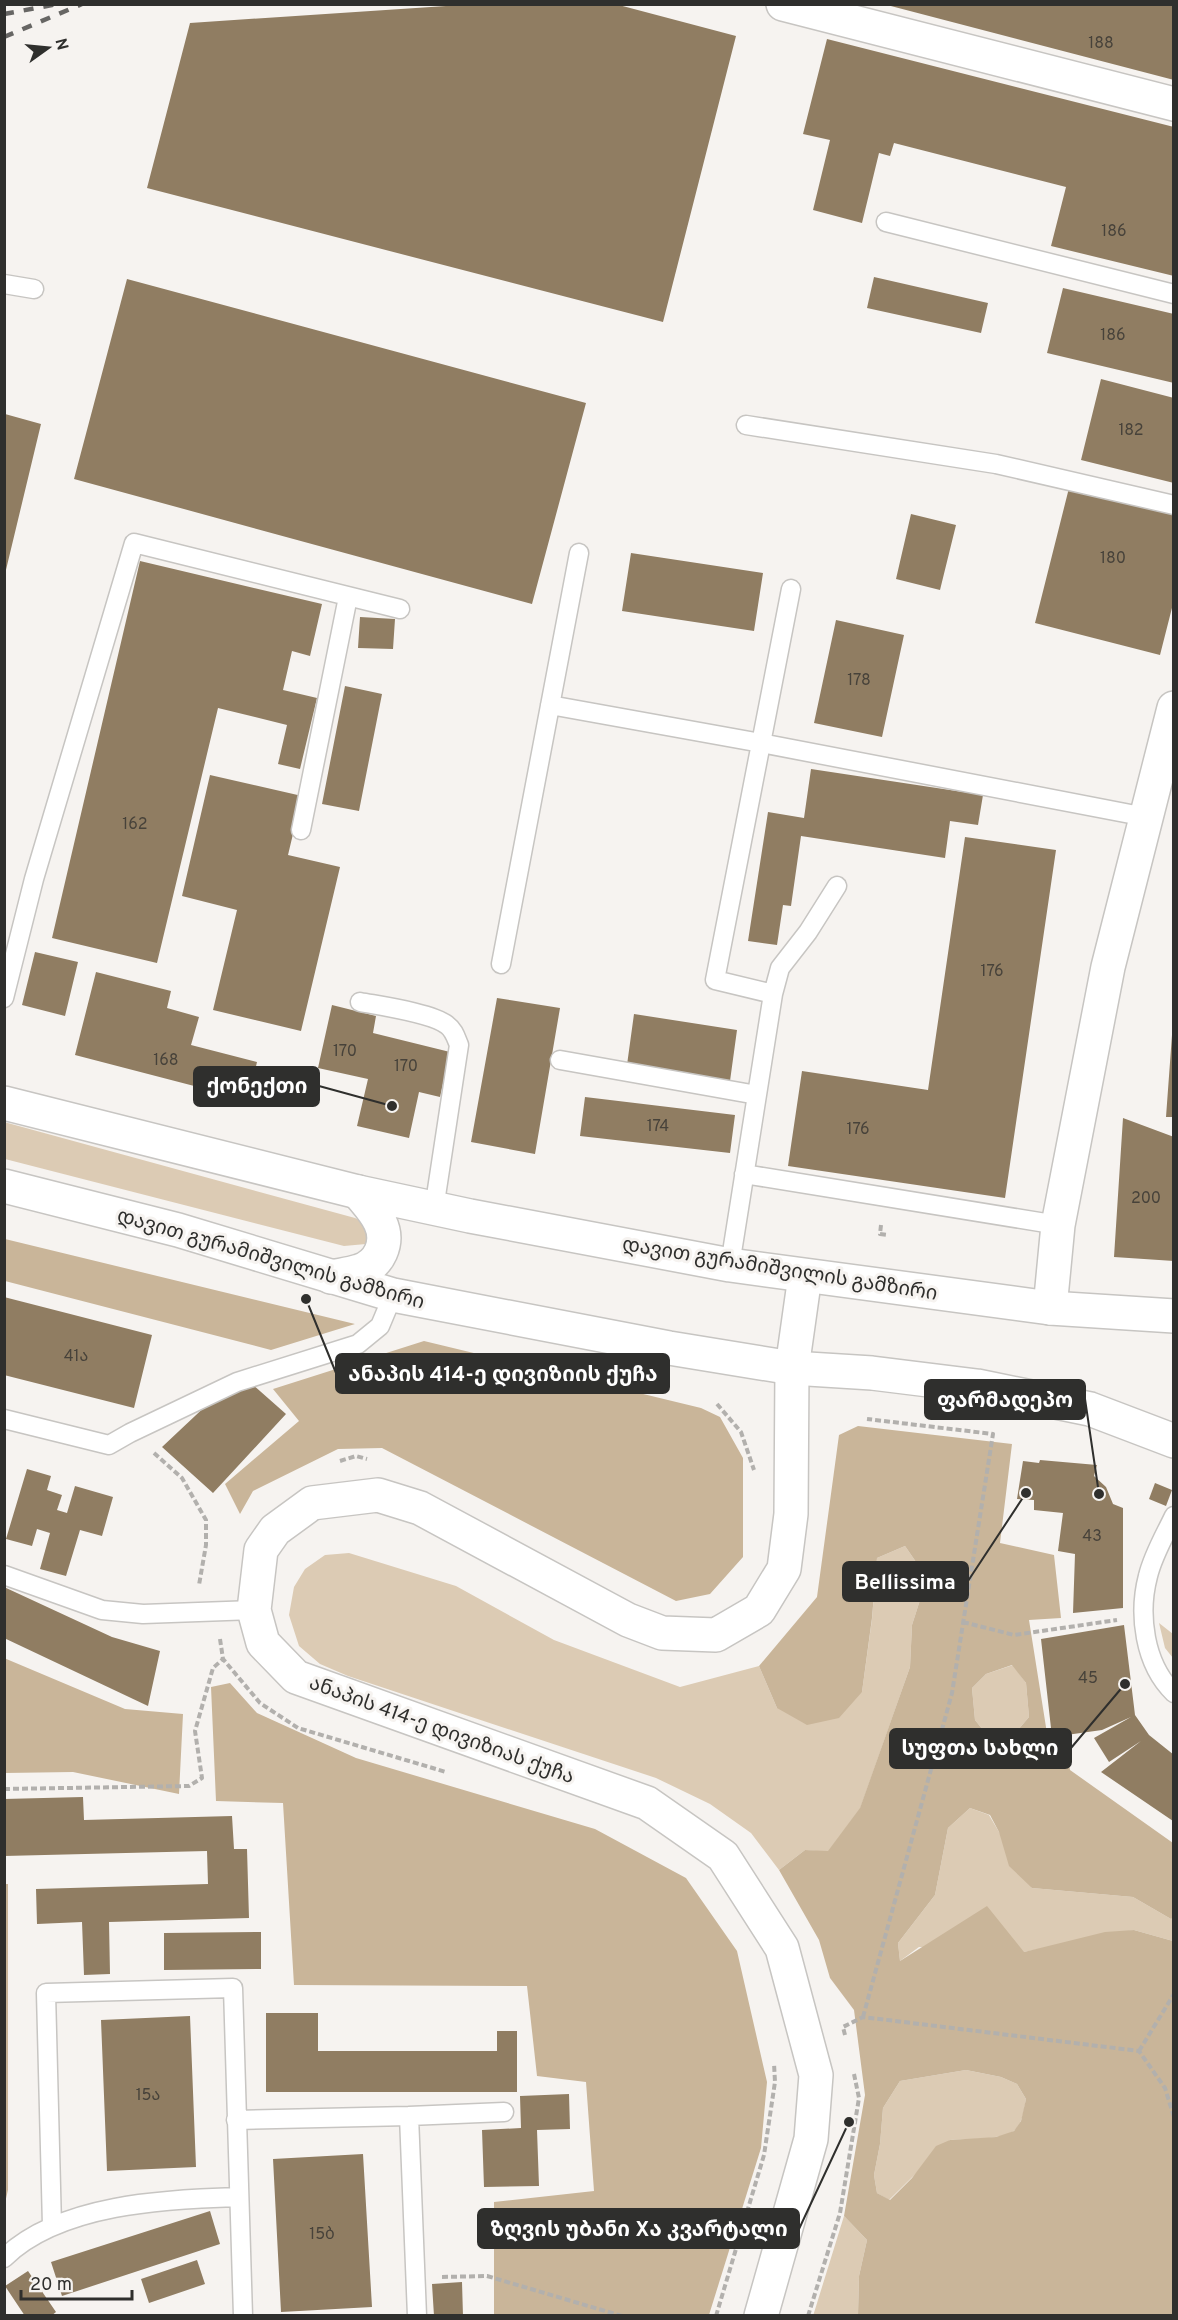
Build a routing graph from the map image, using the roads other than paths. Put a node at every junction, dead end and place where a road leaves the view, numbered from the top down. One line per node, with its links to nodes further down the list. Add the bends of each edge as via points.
1 (783, 4): 2 (main road)
2 (1173, 104)
3 (886, 222): 6 (lane)
4 (4, 284): 5 (lane)
5 (34, 290)
6 (1173, 294)
7 (746, 425): 8 (lane, via 996,464)
8 (1173, 505)
9 (579, 553): 13 (lane)
10 (791, 589): 15 (lane)
11 (348, 597): 12 (lane); 17 (lane); 21 (lane, via 134,543 34,879)
12 (400, 609)
13 (550, 705): 15 (lane); 19 (lane)
14 (1173, 708): 16 (main road)
15 (761, 743): 16 (lane); 20 (lane, via 715,980)
16 (1146, 817): 30 (main road, via 1108,967)
17 (301, 830)
18 (837, 886): 20 (lane, via 780,968)
19 (501, 964)
20 (773, 994): 24 (lane)
21 (4, 998)
22 (360, 1002): 29 (lane, via 434,1018 455,1033 459,1045)
23 (560, 1060): 24 (lane)
24 (757, 1095): 26 (lane)
25 (4, 1103): 28 (main road, დავით გურამიშვილის გამზირი)
26 (744, 1174): 30 (lane); 31 (lane)
27 (4, 1186): 33 (main road, დავით გურამიშვილის გამზირი, via 178,1230)
28 (358, 1192): 29 (main road, დავით გურამიშვილის გამზირი); 33 (main road, via 381,1224 381,1252 374,1263 360,1271)
29 (434, 1209): 31 (main road, დავით გურამიშვილის გამზირი)
30 (1058, 1225): 35 (main road)
31 (730, 1265): 32 (main road, დავით გურამიშვილის გამზირი)
32 (806, 1276): 35 (main road, დავით გურამიშვილის გამზირი); 37 (main road, ანაპის 414-ე დივიზიას ქუჩა)
33 (331, 1277): 34 (main road, დავით გურამიშვილის გამზირი)
34 (393, 1295): 37 (main road, დავით გურამიშვილის გამზირი); 38 (lane, via 380,1326 358,1344 237,1382 109,1445)
35 (1050, 1308): 36 (main road, დავით გურამიშვილის გამზირი)
36 (1173, 1316)
37 (792, 1368): 39 (main road, დავით გურამიშვილის გამზირი, via 977,1386 1090,1409); 42 (main road, ანაპის 414-ე დივიზიას ქუჩა, via 791,1514 784,1569 759,1610 716,1635 662,1633 628,1620 420,1508 378,1495 312,1503 275,1530 261,1550)
38 (4, 1419)
39 (1173, 1442)
40 (1173, 1516): 43 (lane, via 1148,1575 1145,1616 1149,1651 1159,1676)
41 (4, 1575): 42 (lane, via 102,1610 143,1614)
42 (254, 1610): 52 (main road, ანაპის 414-ე დივიზიას ქუჩა, via 263,1643 296,1677 646,1803 723,1856 782,1948 816,2074 811,2139)
43 (1173, 1693)
44 (504, 2112): 45 (lane)
45 (409, 2116): 46 (lane); 51 (lane)
46 (236, 2120): 47 (lane); 48 (lane, via 233,1988 46,1993)
47 (238, 2197): 48 (lane, via 174,2199 77,2216); 50 (lane)
48 (52, 2226): 49 (lane)
49 (4, 2258)
50 (243, 2316)
51 (417, 2316)
52 (761, 2316)

